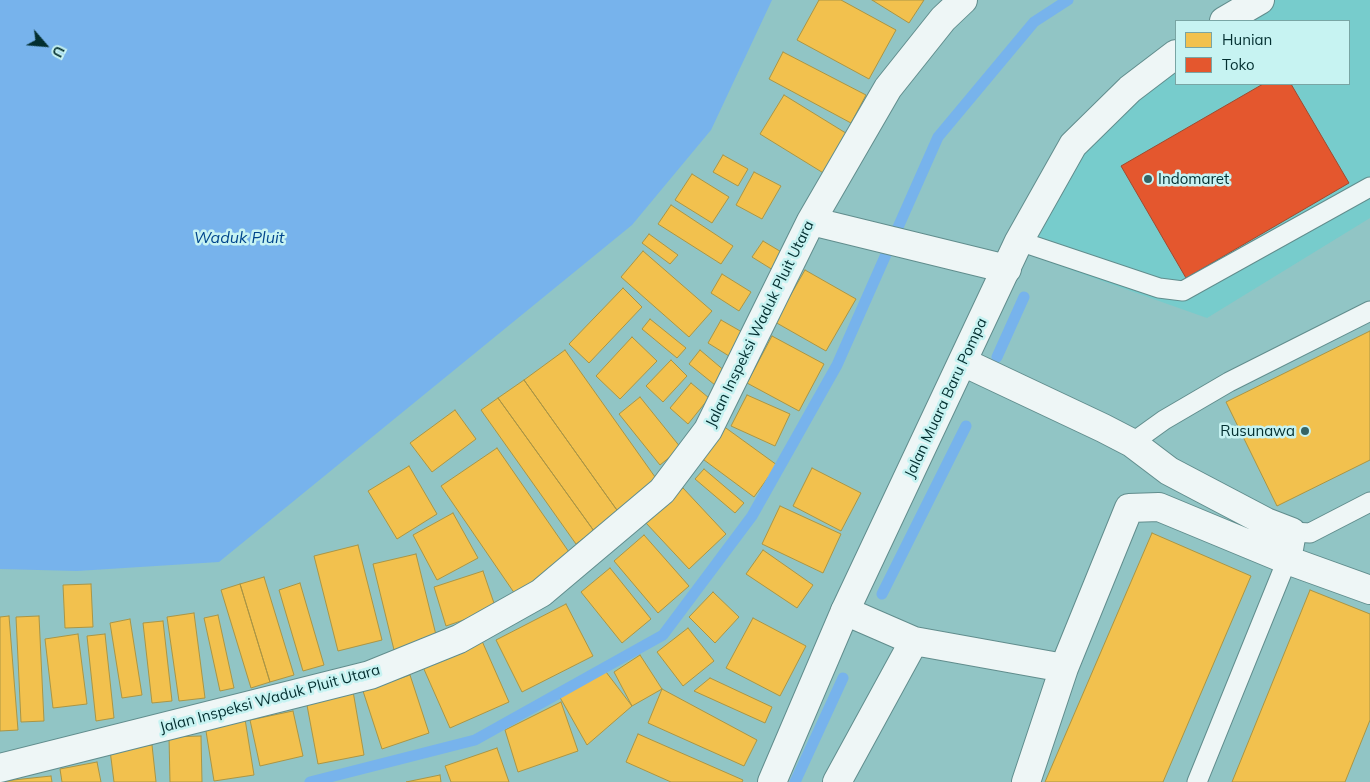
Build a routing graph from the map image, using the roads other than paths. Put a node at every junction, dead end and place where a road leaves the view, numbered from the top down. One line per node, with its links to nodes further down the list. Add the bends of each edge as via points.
1 (963, 0): 6 (street, Jalan Inspeksi Waduk Pluit Utara, via 943,19 888,88)
2 (1260, 0): 3 (street)
3 (1226, 20)
4 (1175, 55): 7 (street, Jalan Muara Baru Pompa, via 1130,88 1073,145)
5 (1370, 187): 7 (lane, via 1183,291 1159,288)
6 (811, 221): 8 (street); 19 (street, Jalan Inspeksi Waduk Pluit Utara, via 708,430 662,491 541,593 459,639 370,674)
7 (1019, 241): 8 (street, Jalan Muara Baru Pompa)
8 (1007, 269): 10 (street, Jalan Muara Baru Pompa)
9 (1370, 311): 11 (lane, via 1229,382)
10 (962, 362): 11 (street); 16 (street, Jalan Muara Baru Pompa)
11 (1132, 443): 13 (street, via 1169,472)
12 (1370, 502): 13 (lane, via 1310,533)
13 (1292, 532): 14 (street)
14 (1287, 560): 15 (street); 18 (street, via 1159,507 1128,508); 23 (lane)
15 (1370, 590)
16 (856, 615): 17 (street); 20 (street, Jalan Muara Baru Pompa)
17 (914, 641): 18 (street); 21 (street)
18 (1064, 668): 22 (street)
19 (0, 768)
20 (772, 782)
21 (837, 782)
22 (1026, 782)
23 (1198, 782)

